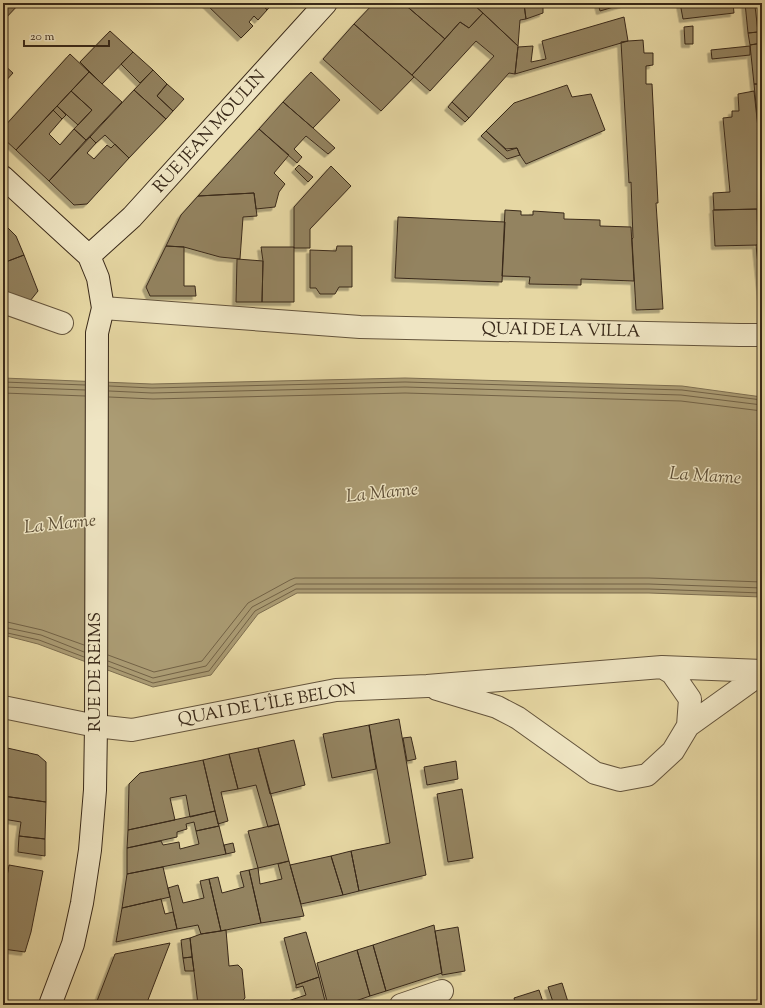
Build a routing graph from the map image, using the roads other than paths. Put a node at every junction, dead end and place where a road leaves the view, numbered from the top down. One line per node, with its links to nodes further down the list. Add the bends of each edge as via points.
1 (326, 3): 3 (street, RUE JEAN MOULIN, via 132,217)
2 (3, 177): 3 (street)
3 (89, 256): 5 (street, via 98,278)
4 (3, 302): 6 (street)
5 (103, 308): 7 (street, QUAI DE LA VILLA, via 360,327); 12 (street, RUE DE REIMS, via 98,333)
6 (62, 322)
7 (762, 335)
8 (662, 666): 9 (street, QUAI DE L'ÎLE BELON); 10 (street, QUAI DE L'ÎLE BELON); 13 (street, QUAI DE L'ÎLE BELON, via 672,673 690,699)
9 (762, 672): 13 (street, QUAI DE L'ÎLE BELON)
10 (427, 686): 12 (street, QUAI DE L'ÎLE BELON, via 336,690 132,730); 13 (street, QUAI DE L'ÎLE BELON, via 497,707 518,718 595,773 620,780 647,775 673,751)
11 (3, 707): 12 (street, QUAI DE L'ÎLE BELON)
12 (96, 726): 15 (street, RUE DE REIMS, via 90,850 83,896 73,944)
13 (688, 726)
14 (442, 991): 16 (street)
15 (50, 1005)
16 (401, 1005)

